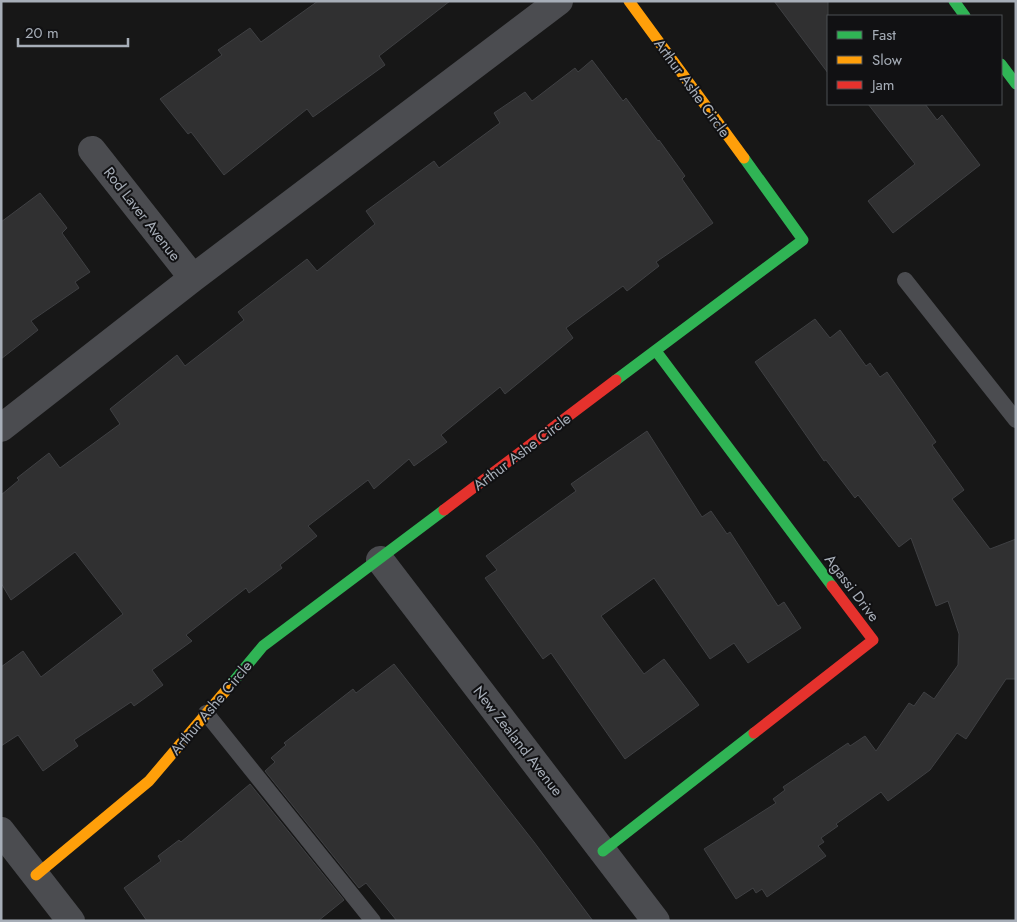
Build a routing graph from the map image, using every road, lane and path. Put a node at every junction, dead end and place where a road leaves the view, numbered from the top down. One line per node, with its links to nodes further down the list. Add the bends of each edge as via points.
1 (559, 1): 8 (street)
2 (629, 1): 10 (street, Arthur Ashe Circle, via 803,240)
3 (954, 1): 4 (street)
4 (964, 15)
5 (1002, 65): 6 (street)
6 (1016, 84)
7 (92, 150): 8 (street, Rod Laver Avenue)
8 (192, 278): 12 (street)
9 (905, 280): 11 (lane)
10 (656, 350): 13 (street, Arthur Ashe Circle); 16 (street, Agassi Drive, via 873,640)
11 (1016, 420)
12 (1, 428)
13 (380, 560): 14 (street, Arthur Ashe Circle, via 263,646); 16 (street, New Zealand Avenue)
14 (206, 713): 17 (street, Arthur Ashe Circle, via 149,781); 19 (lane)
15 (3, 836): 17 (street)
16 (603, 851): 20 (street, New Zealand Avenue)
17 (36, 875): 18 (street)
18 (71, 921)
19 (373, 921)
20 (656, 921)

